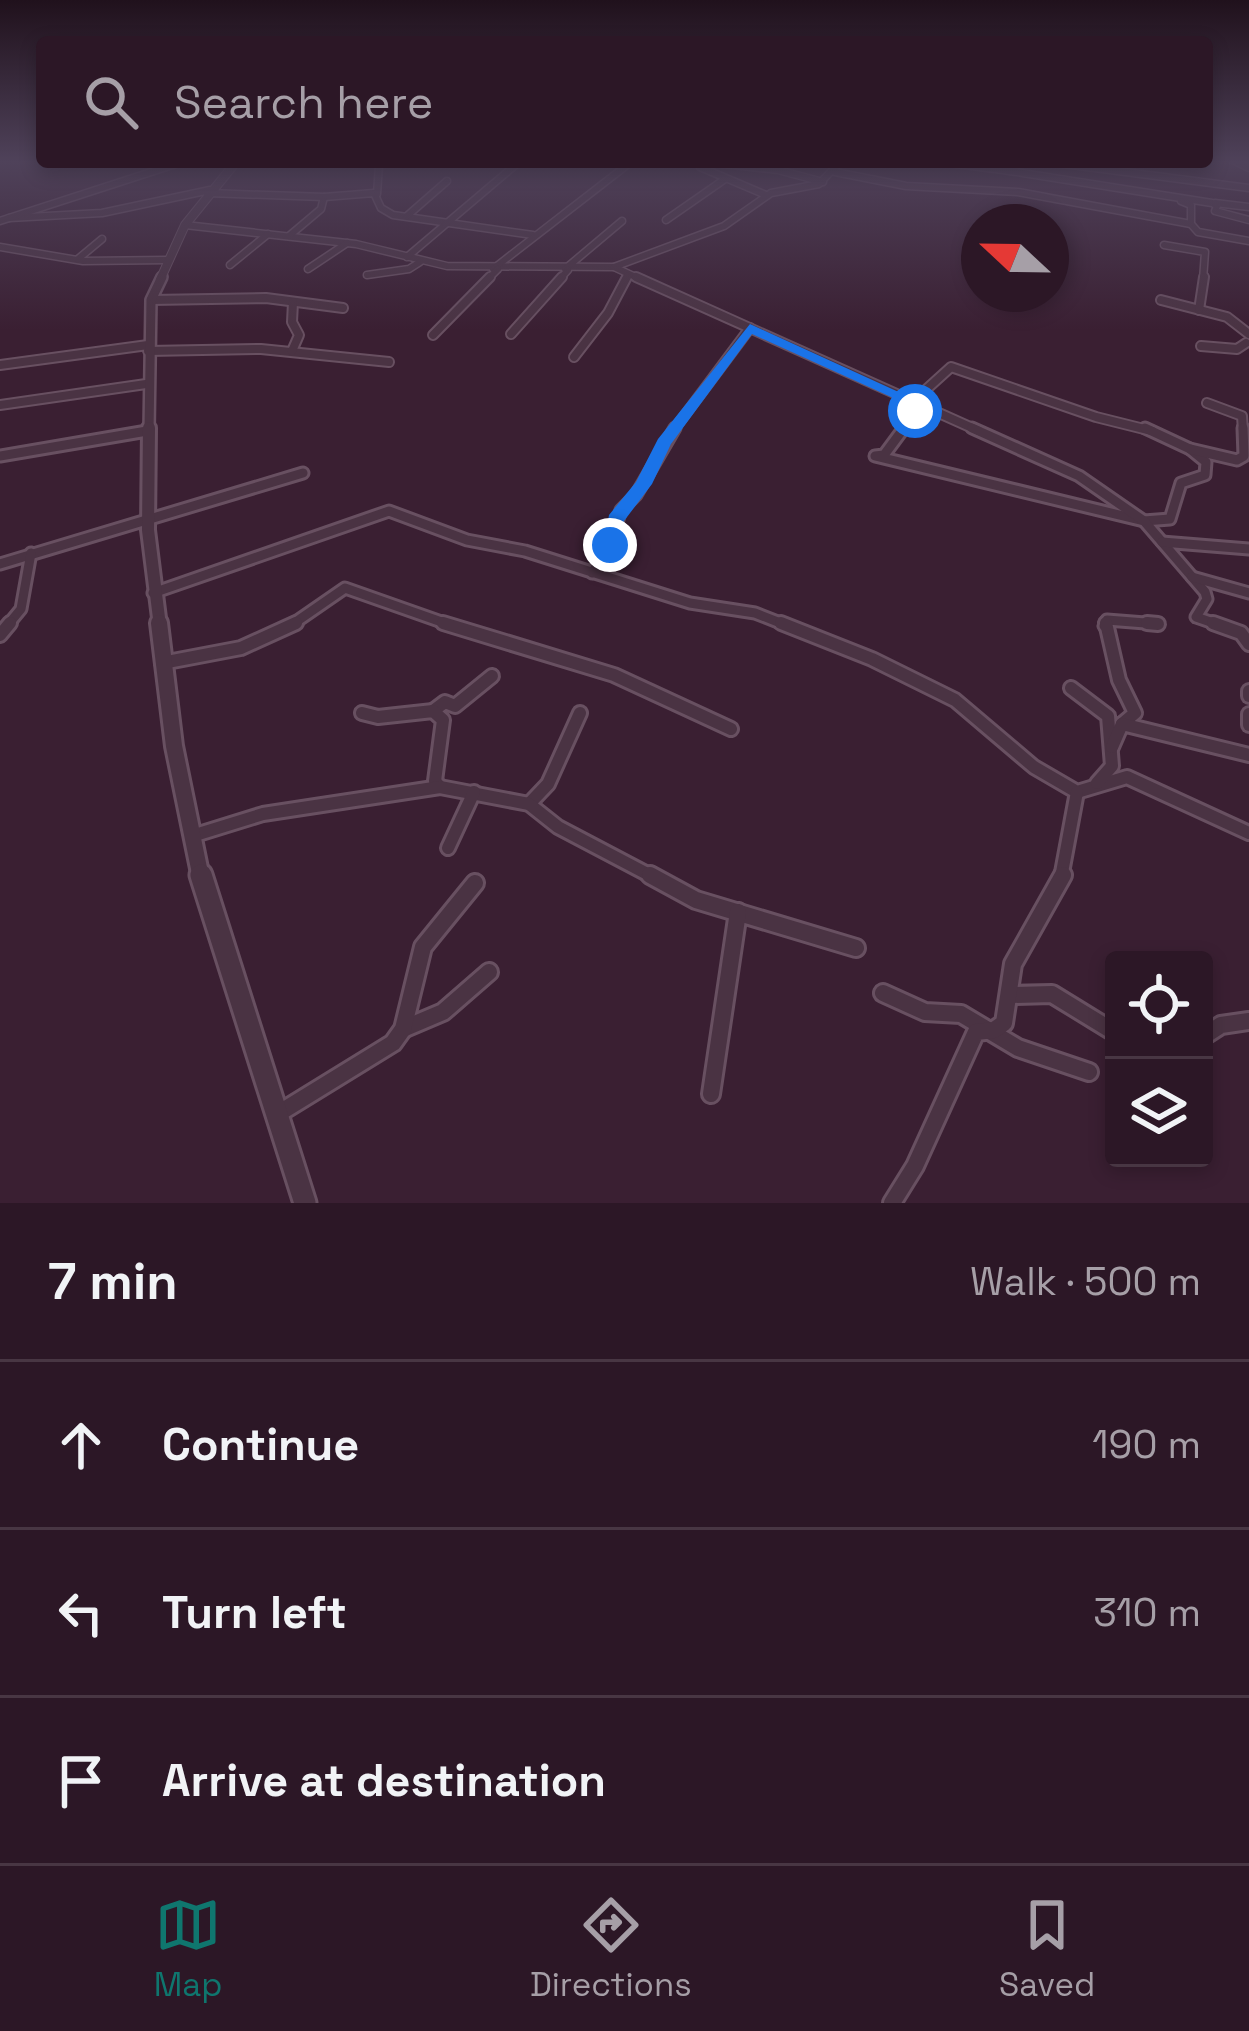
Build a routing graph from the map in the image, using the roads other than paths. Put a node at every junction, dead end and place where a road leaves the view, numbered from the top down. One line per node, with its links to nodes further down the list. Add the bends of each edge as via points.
1 (44, 217): 11 (street)
2 (190, 217): 16 (street)
3 (311, 217): 19 (street)
4 (414, 217): 14 (street)
5 (452, 217): 14 (street)
6 (559, 217): 18 (street)
7 (670, 217): 12 (street)
8 (742, 217): 30 (street)
9 (1153, 217): 15 (street)
10 (1191, 217): 15 (street)
11 (4, 220)
12 (666, 220)
13 (622, 221): 33 (street)
14 (446, 222): 18 (street); 25 (street)
15 (1191, 224): 21 (street)
16 (185, 225): 17 (street); 27 (street)
17 (268, 234): 19 (street); 29 (street)
18 (533, 235): 32 (street)
19 (289, 236): 22 (street)
20 (102, 239): 26 (street)
21 (1249, 241)
22 (347, 243): 25 (street); 31 (street)
23 (1164, 245): 40 (street, via 1205,252)
24 (0, 247): 26 (street)
25 (407, 257): 28 (street)
26 (78, 259): 27 (street)
27 (166, 260): 36 (street)
28 (420, 262): 32 (street); 34 (street)
29 (230, 265)
30 (614, 267): 33 (street); 35 (street)
31 (308, 269)
32 (496, 269): 33 (street); 43 (street)
33 (567, 269): 42 (street)
34 (367, 274)
35 (628, 274): 41 (street); 48 (street)
36 (151, 300): 38 (street); 46 (street)
37 (1161, 300): 40 (street)
38 (293, 302): 39 (street); 47 (street)
39 (343, 308)
40 (1199, 310): 44 (street, via 1227,317)
41 (750, 328): 52 (street); 66 (street, via 621,509)
42 (511, 334)
43 (433, 335)
44 (1246, 339): 45 (street, via 1237,350)
45 (1201, 346)
46 (148, 348): 47 (street); 50 (street); 51 (street)
47 (292, 351): 49 (street)
48 (574, 357)
49 (389, 362)
50 (0, 364)
51 (146, 384): 54 (street); 56 (street)
52 (906, 399): 55 (street); 57 (street, via 951,367)
53 (1207, 403): 57 (street, via 1242,416 1244,456)
54 (0, 405)
55 (920, 405): 61 (street, via 1079,476); 61 (street, via 884,455 874,456)
56 (147, 431): 58 (street); 60 (street)
57 (1190, 449): 61 (street, via 1206,462 1205,475 1181,483 1170,519)
58 (0, 456)
59 (303, 473): 60 (street)
60 (148, 519): 64 (street); 69 (street)
61 (1144, 521): 62 (street)
62 (1162, 542): 63 (street); 67 (street)
63 (1249, 549)
64 (31, 553): 65 (street); 71 (street, via 21,609)
65 (0, 564)
66 (592, 573): 69 (street, via 389,511); 88 (street, via 755,613 925,682)
67 (1192, 577): 68 (street); 72 (street, via 1207,598 1196,617)
68 (1249, 592)
69 (153, 593): 73 (street)
70 (1158, 624): 80 (street, via 1107,620 1104,627 1135,713)
71 (0, 635)
72 (1249, 644)
73 (162, 662): 82 (street, via 232,653 286,633 345,587 614,675); 91 (street)
74 (492, 676): 79 (street)
75 (1071, 688): 83 (street, via 1108,716)
76 (362, 713): 79 (street)
77 (580, 713): 89 (street, via 550,787)
78 (1249, 714): 81 (street)
79 (438, 716): 86 (street)
80 (1122, 724): 83 (street); 84 (street)
81 (1249, 725)
82 (731, 729)
83 (1112, 747): 85 (street, via 1112,766)
84 (1249, 755)
85 (1097, 783): 88 (street); 90 (street, via 1127,777)
86 (440, 787): 87 (street); 91 (street, via 263,814)
87 (474, 792): 89 (street); 92 (street)
88 (1077, 792): 98 (street, via 1066,868 1013,964)
89 (529, 804): 94 (street, via 650,877)
90 (1249, 833)
91 (192, 836): 106 (street)
92 (448, 848)
93 (475, 883): 101 (street, via 423,947)
94 (738, 912): 95 (street); 105 (street)
95 (856, 948)
96 (489, 972): 101 (street, via 442,1012)
97 (883, 993): 102 (street, via 903,1006 962,1014)
98 (1011, 995): 100 (street, via 1042,989); 102 (street)
99 (1249, 1021): 103 (street)
100 (1105, 1025)
101 (403, 1029): 106 (street)
102 (994, 1030): 104 (street, via 1018,1048); 108 (street, via 976,1032)
103 (1213, 1030)
104 (1089, 1072)
105 (711, 1094)
106 (276, 1115): 107 (street)
107 (305, 1203)
108 (892, 1203)

